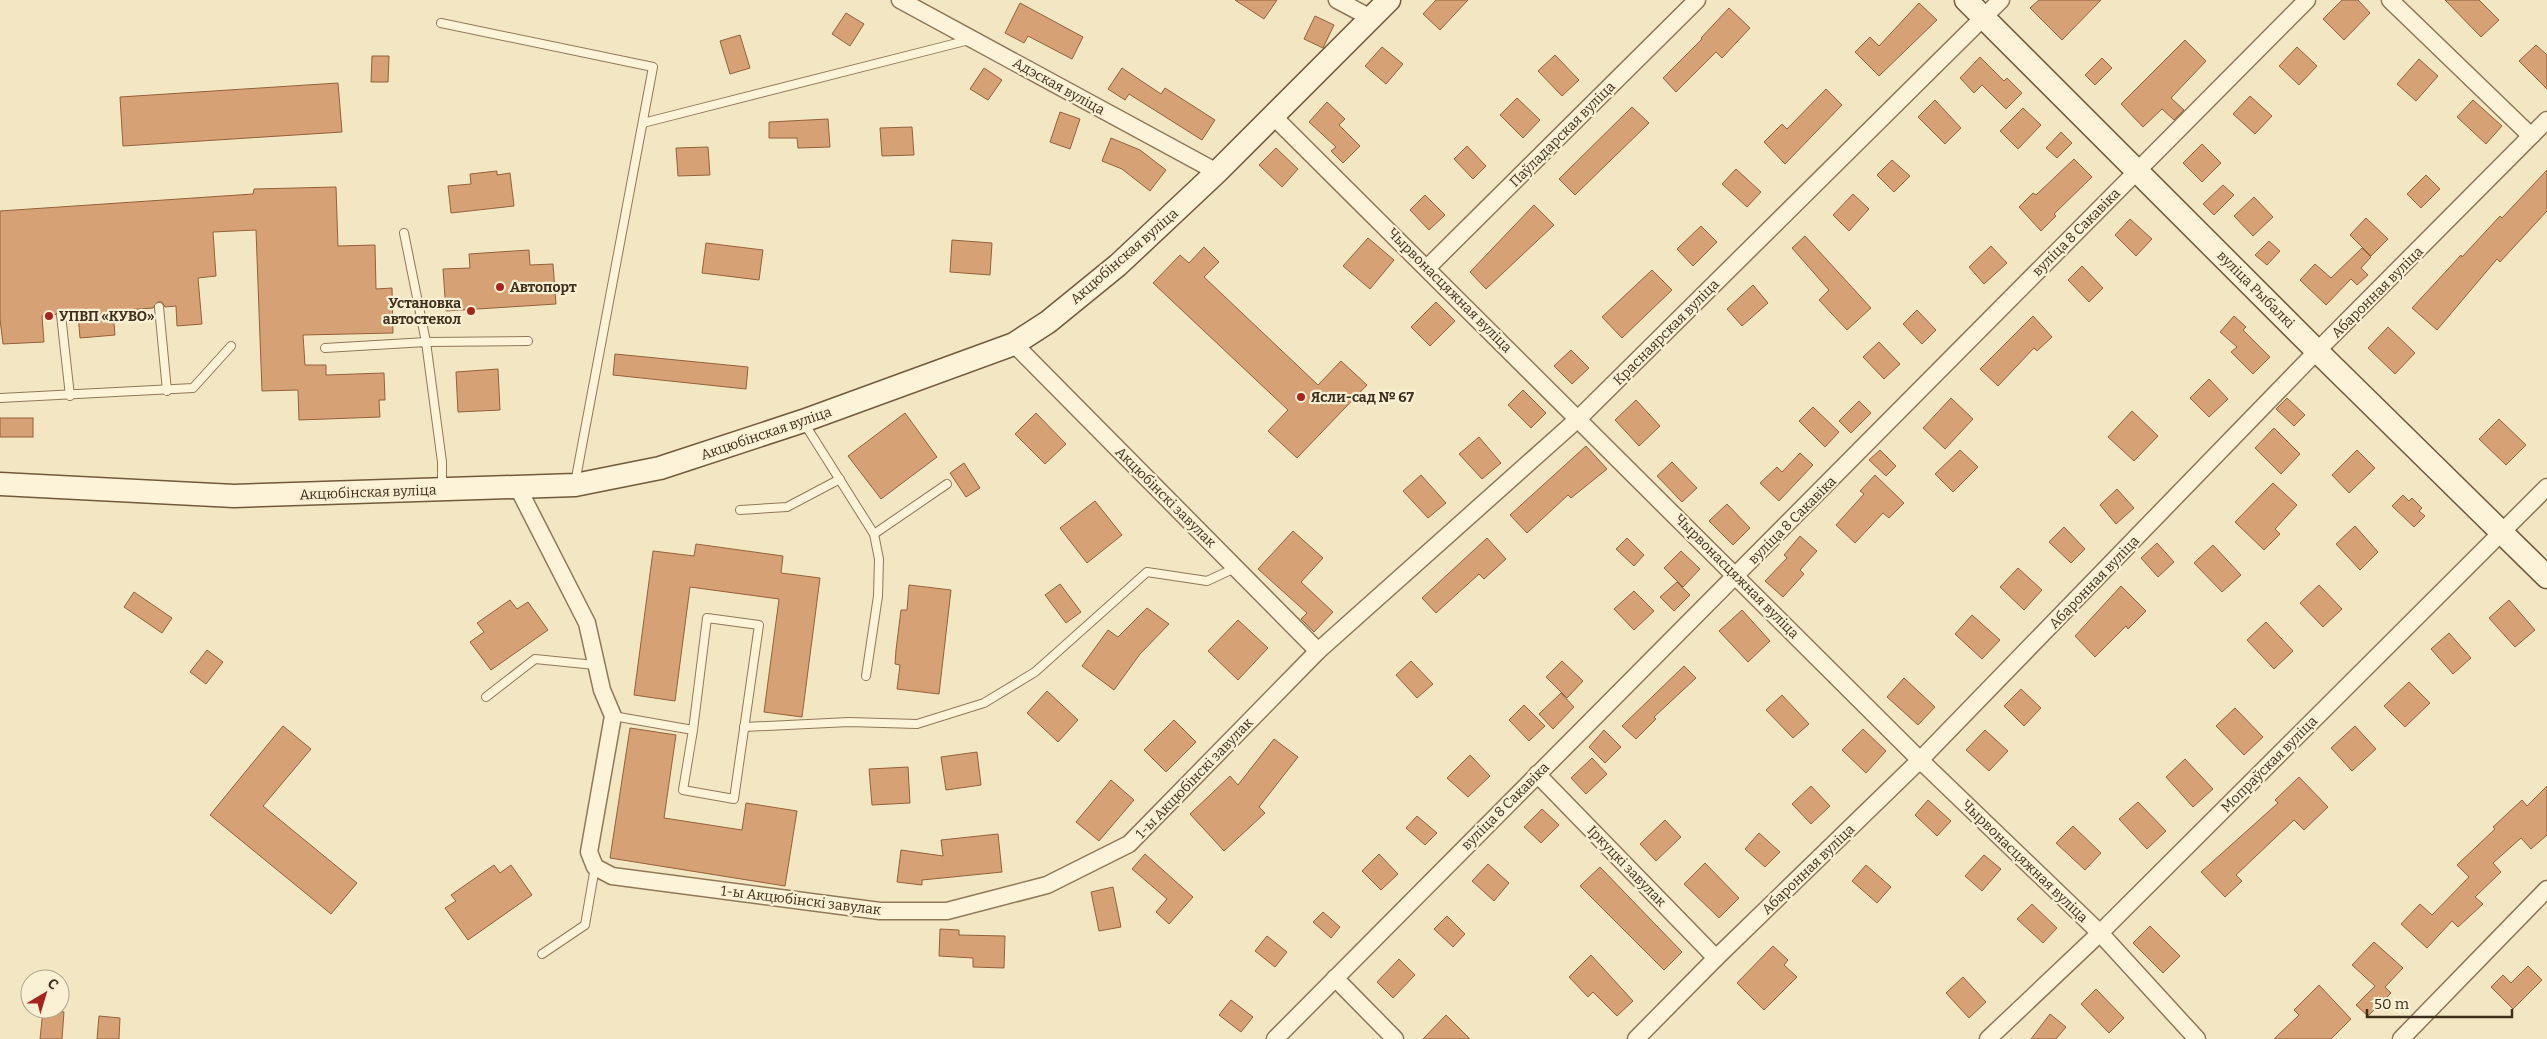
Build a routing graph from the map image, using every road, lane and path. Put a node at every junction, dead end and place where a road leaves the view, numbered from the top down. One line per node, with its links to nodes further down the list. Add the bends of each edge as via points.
1 (900, 0): 12 (street, Адэская вуліца)
2 (1337, 0): 10 (street)
3 (1389, 0): 10 (street, Акцюбінская вуліца)
4 (1697, 0): 20 (street, Паўладарская вуліца)
5 (1966, 0): 9 (street, вуліца Рыбалкі)
6 (2001, 0): 9 (street, Краснаярская вуліца)
7 (2307, 0): 17 (street, вуліца 8 Сакавіка)
8 (2390, 0): 16 (street)
9 (1984, 17): 17 (street, вуліца Рыбалкі); 32 (street, Краснаярская вуліца)
10 (1371, 18): 13 (street, Акцюбінская вуліца)
11 (441, 23): 15 (lane, via 654,67)
12 (973, 39): 15 (lane); 18 (street, Адэская вуліца)
13 (1273, 116): 18 (street, Акцюбінская вуліца); 20 (street, Чырвонасцяжная вуліца)
14 (2547, 120): 16 (street, Абаронная вуліца)
15 (643, 122): 37 (lane)
16 (2531, 136): 28 (street, Абаронная вуліца)
17 (2136, 170): 28 (street, вуліца Рыбалкі); 45 (street, вуліца 8 Сакавіка)
18 (1217, 172): 25 (street, Акцюбінская вуліца, via 1118,265 1048,322)
19 (404, 233): 23 (lane)
20 (1427, 268): 32 (street, Чырвонасцяжная вуліца)
21 (159, 307): 29 (lane)
22 (61, 315): 30 (lane)
23 (426, 342): 24 (lane); 27 (lane); 40 (lane, via 442,462)
24 (528, 342)
25 (1014, 344): 33 (street, Акцюбінская вуліца); 44 (street, Акцюбінскі завулак)
26 (231, 346): 29 (lane, via 193,388)
27 (325, 348)
28 (2318, 351): 42 (street, вуліца Рыбалкі); 54 (street, Абаронная вуліца)
29 (167, 391): 30 (lane)
30 (70, 396): 31 (lane)
31 (0, 398)
32 (1579, 418): 45 (street, Чырвонасцяжная вуліца); 47 (street, Краснаярская вуліца)
33 (803, 421): 34 (lane); 37 (street, Акцюбінская вуліца, via 660,468)
34 (840, 479): 41 (lane, via 788,507); 43 (lane)
35 (0, 484): 40 (street, Акцюбінская вуліца, via 234,496)
36 (947, 484): 43 (lane)
37 (575, 485): 39 (street, Акцюбінская вуліца)
38 (2547, 487): 42 (street, Мопраўская вуліца)
39 (518, 488): 40 (street, Акцюбінская вуліца); 48 (street, via 588,623)
40 (442, 489)
41 (740, 510)
42 (2501, 532): 46 (street, вуліца Рыбалкі); 58 (street, Мопраўская вуліца)
43 (874, 534): 49 (lane, via 879,559 878,596)
44 (1236, 568): 47 (street, Акцюбінскі завулак); 52 (lane, via 1207,581 1147,572 1035,672 976,706 917,724 849,722)
45 (1737, 577): 54 (street, Чырвонасцяжная вуліца); 55 (street, вуліца 8 Сакавіка)
46 (2547, 577)
47 (1318, 651): 56 (street, 1-ы Акцюбінскі завулак, via 1129,844 1047,885 947,911 880,912 612,876)
48 (596, 665): 50 (lane, via 535,659); 51 (street)
49 (866, 676)
50 (486, 697)
51 (613, 716): 53 (lane); 56 (street, via 589,852)
52 (744, 727): 53 (lane, via 734,799 684,790); 53 (lane, via 759,625 707,618)
53 (692, 730)
54 (1920, 760): 58 (street, Чырвонасцяжная вуліца); 60 (street, Абаронная вуліца)
55 (1537, 774): 60 (street, Іркуцкі завулак); 61 (street, вуліца 8 Сакавіка)
56 (596, 868): 59 (lane, via 585,925)
57 (2547, 888): 67 (street)
58 (2100, 933): 65 (street, Мопраўская вуліца); 66 (street, Чырвонасцяжная вуліца)
59 (542, 954)
60 (1716, 958): 62 (street, Абаронная вуліца)
61 (1335, 978): 63 (street, вуліца 8 Сакавіка); 64 (street)
62 (1637, 1038)
63 (1275, 1039)
64 (1395, 1039)
65 (1988, 1039)
66 (2197, 1039)
67 (2401, 1039)

